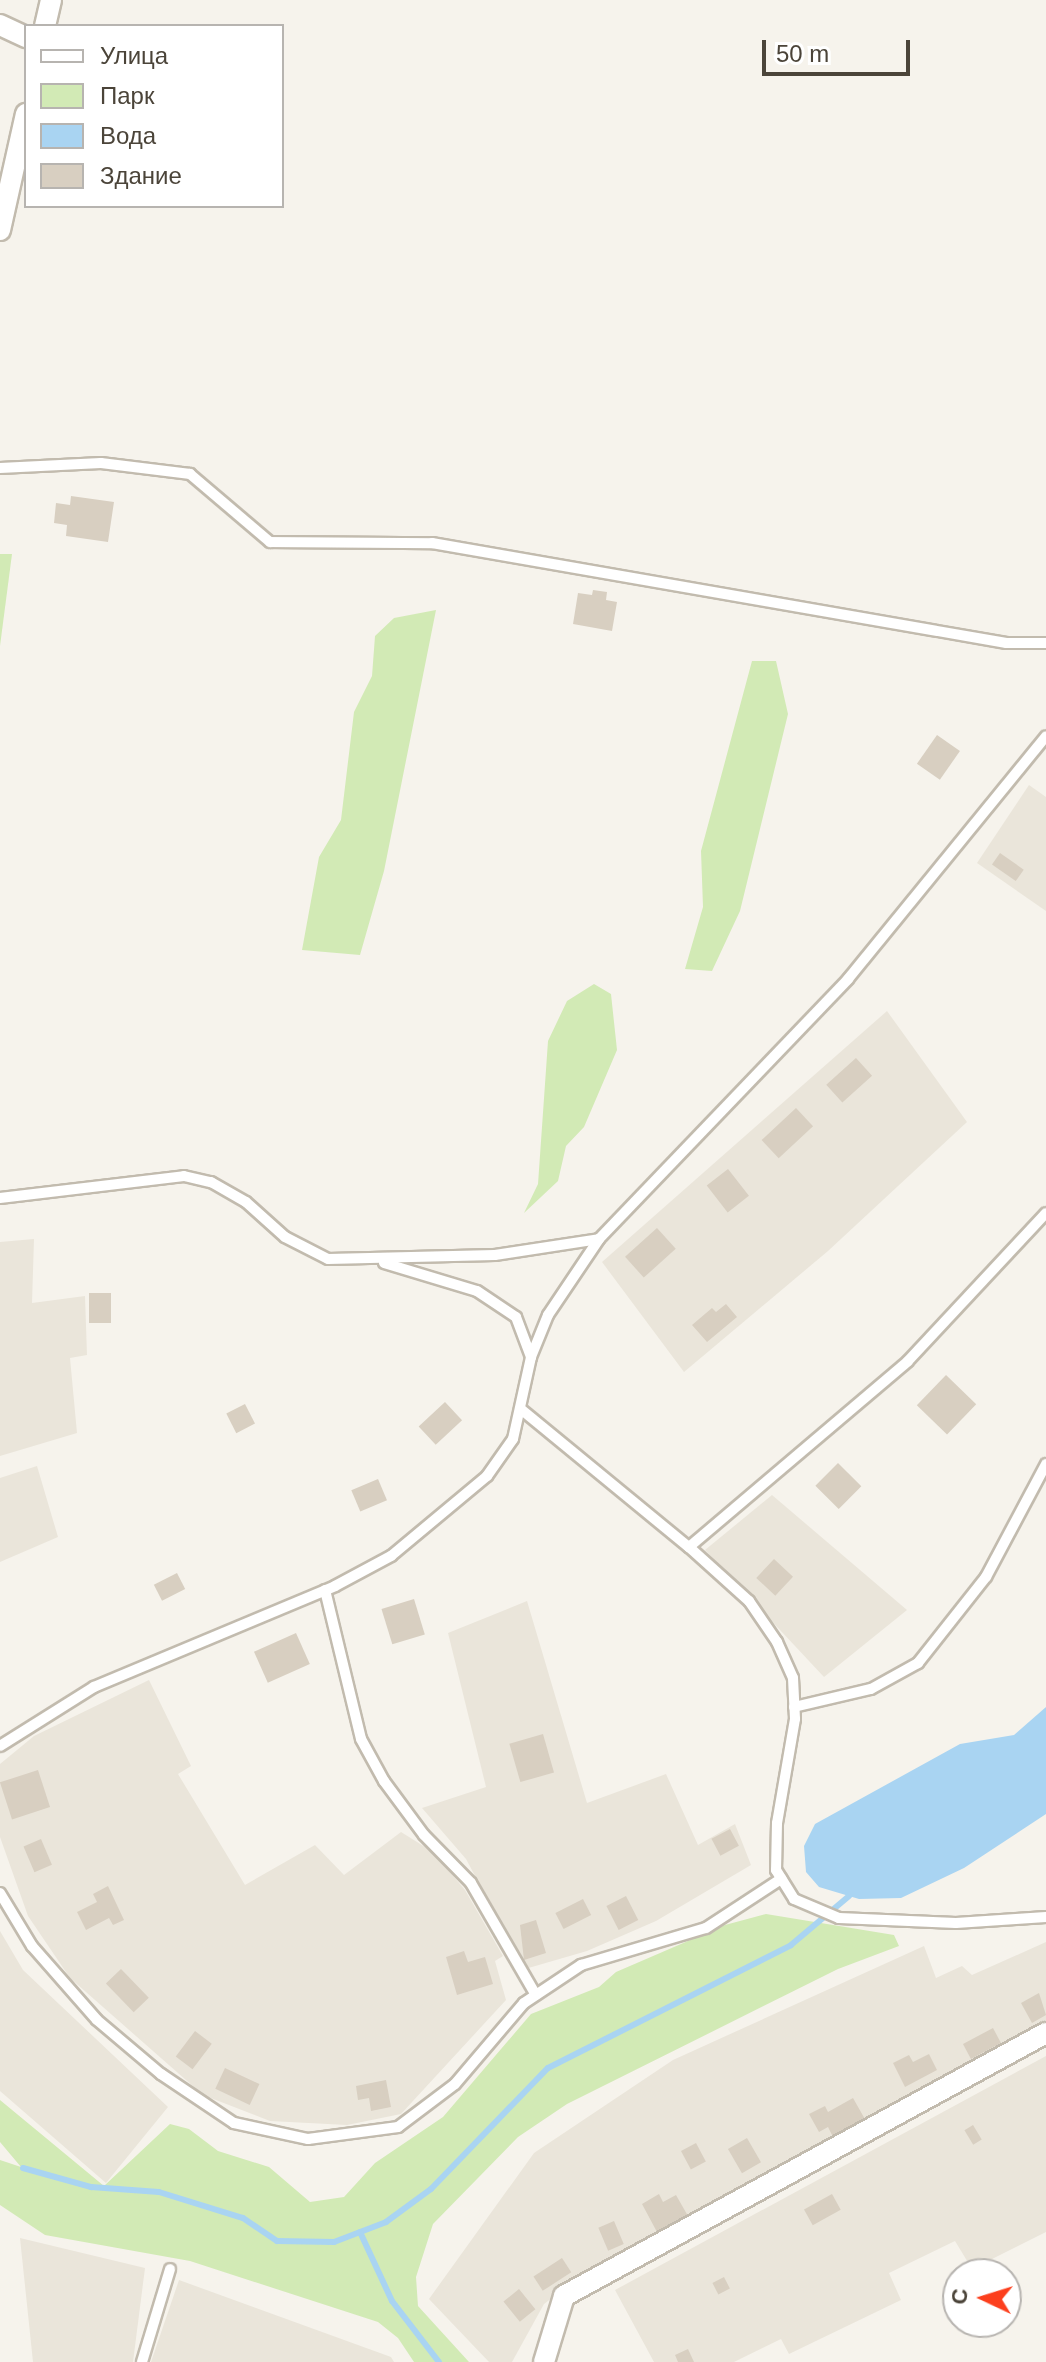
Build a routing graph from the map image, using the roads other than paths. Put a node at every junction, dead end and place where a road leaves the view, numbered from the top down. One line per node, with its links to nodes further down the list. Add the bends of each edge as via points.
1 (51, 0): 2 (street)
2 (45, 24)
3 (0, 25): 4 (street)
4 (24, 36)
5 (24, 123): 6 (street)
6 (0, 230)
7 (0, 468): 8 (lane, via 101,463 190,474 270,542 432,543 1006,643)
8 (1046, 643)
9 (1046, 736): 12 (lane, via 848,979)
10 (0, 1198): 13 (lane, via 184,1176 223,1189 285,1237 328,1259)
11 (1046, 1213): 17 (lane, via 908,1361)
12 (599, 1239): 13 (lane, via 495,1255); 14 (lane, via 548,1315)
13 (377, 1261): 14 (lane, via 477,1291 516,1317)
14 (531, 1357): 15 (lane)
15 (522, 1410): 17 (lane); 18 (lane, via 513,1439 487,1476 391,1556)
16 (1046, 1464): 19 (lane, via 986,1577 918,1663 871,1689)
17 (689, 1547): 19 (lane, via 749,1601 777,1642 793,1678)
18 (325, 1590): 20 (lane, via 94,1687); 24 (lane, via 361,1739 424,1835 471,1883)
19 (794, 1707): 21 (lane, via 777,1823 776,1870)
20 (0, 1746)
21 (781, 1879): 23 (lane, via 794,1899 839,1918 956,1923); 24 (lane, via 706,1928 581,1965)
22 (0, 1893): 24 (lane, via 32,1946 97,2020 161,2074 223,2116 271,2135 308,2139 398,2127 455,2084 504,2022)
23 (1046, 1917)
24 (536, 1995)
25 (1046, 2033): 28 (street, via 564,2296)
26 (170, 2269): 27 (lane)
27 (142, 2362)
28 (544, 2362)

